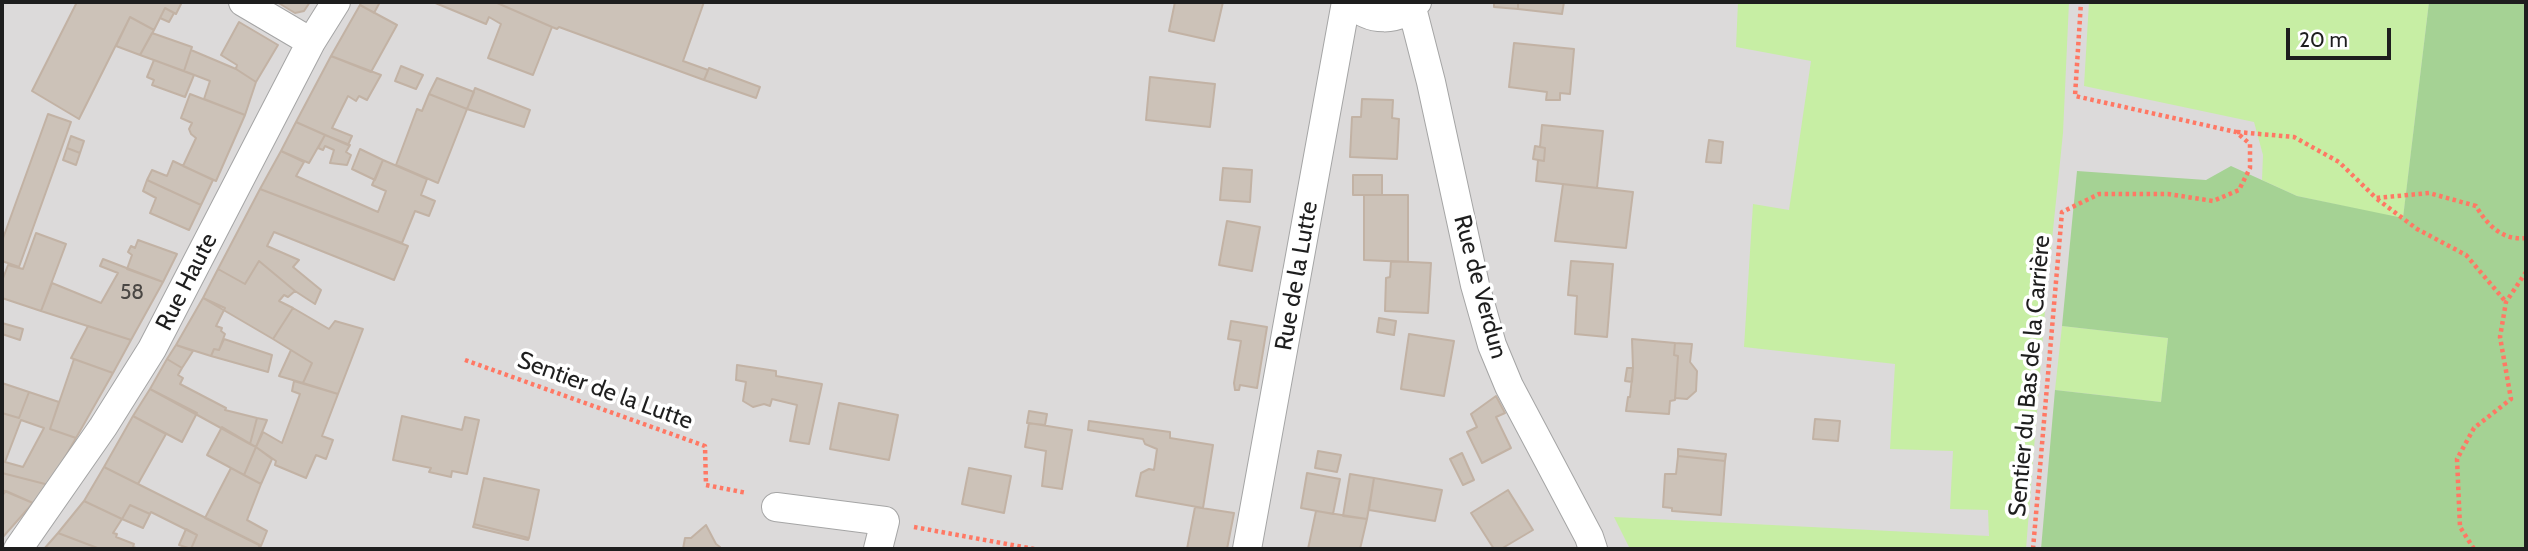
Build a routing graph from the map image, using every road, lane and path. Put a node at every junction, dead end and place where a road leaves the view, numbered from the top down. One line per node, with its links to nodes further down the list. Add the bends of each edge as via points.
1 (243, 2): 6 (street)
2 (336, 2): 6 (street, Rue Haute)
3 (1348, 2): 5 (street, Rue de Verdun, via 1371,16 1385,18 1399,16); 18 (street, Rue de la Lutte)
4 (2081, 2): 7 (path, via 2075,96)
5 (1415, 5): 19 (street, Rue de Verdun, via 1492,345)
6 (312, 42): 15 (street, Rue Haute, via 152,349)
7 (2236, 132): 8 (path, via 2294,137 2339,162); 20 (path, Sentier du Bas de la Carrière, via 2250,144 2250,167 2239,190 2213,201 2168,194 2099,194 2062,212)
8 (2376, 198): 9 (path, via 2429,193 2476,206 2486,223 2513,240); 11 (path, via 2417,229 2466,255)
9 (2526, 238)
10 (2526, 272): 11 (path)
11 (2506, 302): 21 (path, via 2500,337 2511,399 2474,428 2457,459 2460,527)
12 (466, 360): 13 (path, Sentier de la Lutte, via 705,446 706,485 759,496)
13 (776, 507): 14 (street)
14 (885, 521): 16 (street); 17 (path)
15 (18, 549)
16 (878, 549)
17 (1034, 549)
18 (1247, 549)
19 (1593, 549)
20 (2033, 549)
21 (2474, 549)

